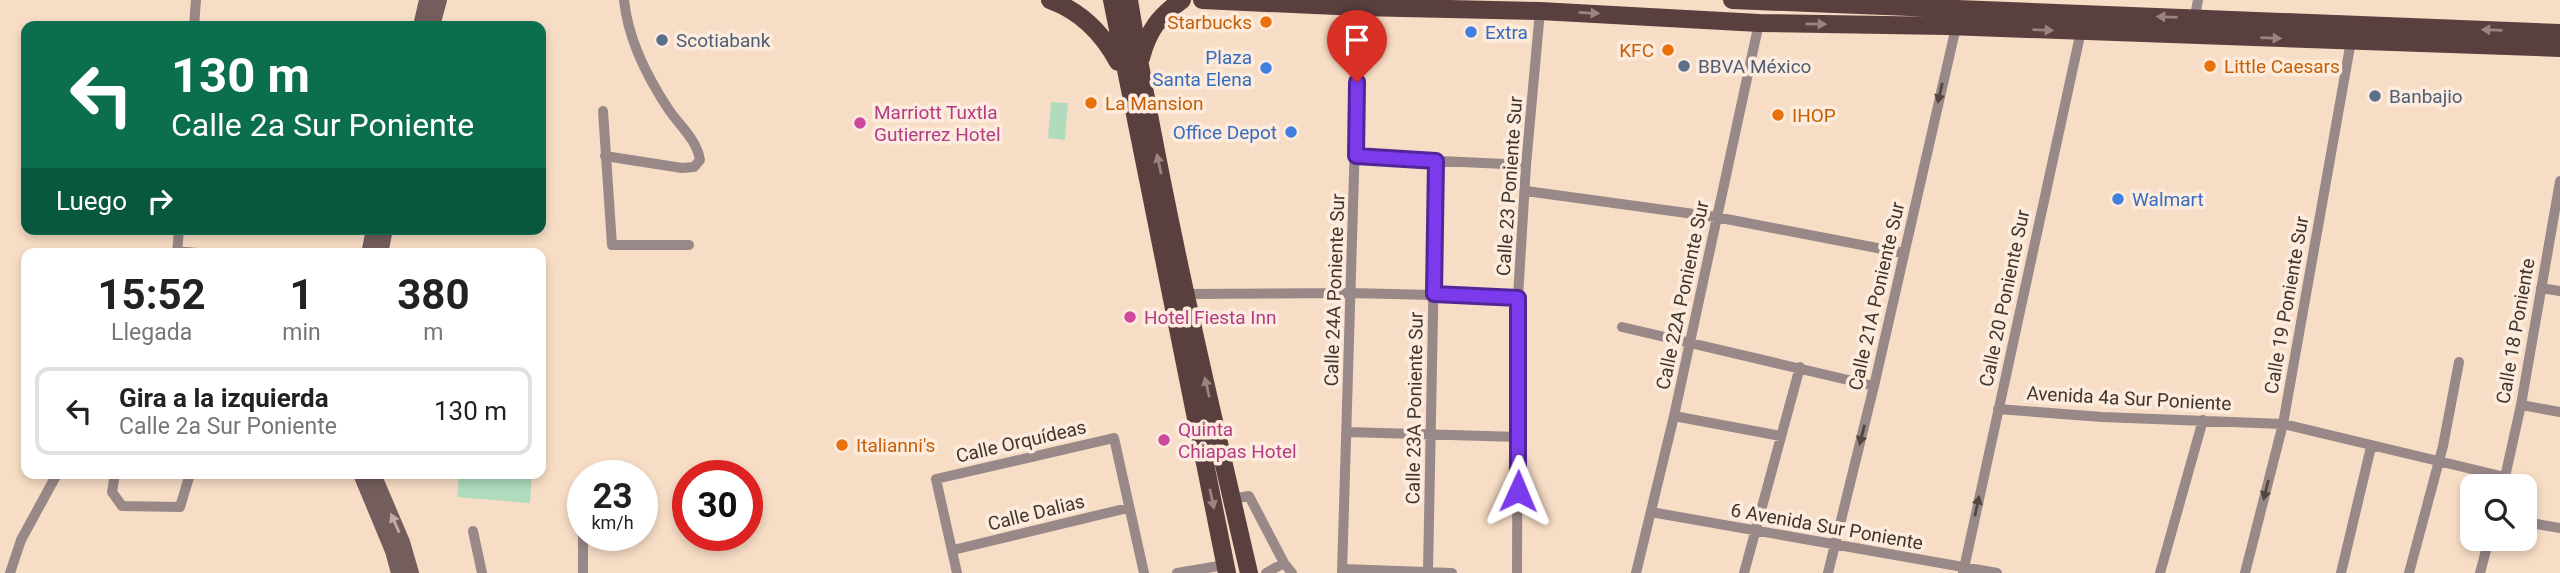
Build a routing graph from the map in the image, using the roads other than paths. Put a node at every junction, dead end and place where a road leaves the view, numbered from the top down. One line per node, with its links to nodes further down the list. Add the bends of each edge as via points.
1 (196, 0): 15 (street)
2 (426, 0): 16 (street)
3 (440, 0): 17 (street)
4 (624, 0): 26 (street, via 628,29 639,55 698,149 700,160 694,167 682,168)
5 (1050, 0): 24 (main road, via 1099,32)
6 (1112, 0): 24 (main road)
7 (1129, 0): 24 (main road)
8 (1182, 0): 24 (main road, via 1151,29)
9 (1202, 0): 12 (main road)
10 (1732, 0): 11 (main road)
11 (1833, 2): 14 (main road, one-way to 11)
12 (1359, 7): 13 (main road); 27 (street, Calle 24A Poniente Sur)
13 (1540, 11): 18 (main road, one-way to 18); 29 (street, Calle 23 Poniente Sur)
14 (2195, 17): 20 (main road); 21 (main road, one-way to 14); 22 (main road, one-way to 22)
15 (194, 21)
16 (421, 21)
17 (434, 21)
18 (1759, 23): 19 (main road, one-way to 19); 32 (street, Calle 22A Poniente Sur)
19 (1956, 27): 20 (main road, one-way to 20); 34 (street, Calle 21A Poniente Sur, one-way to 34)
20 (2081, 31): 50 (street, Calle 20 Poniente Sur)
21 (2560, 33)
22 (2351, 41): 23 (main road); 54 (street, Calle 19 Poniente Sur)
23 (2560, 48)
24 (1133, 71): 35 (main road); 36 (main road, one-way to 24)
25 (603, 111): 26 (street)
26 (605, 156): 33 (street, via 612,246)
27 (1356, 156): 28 (street); 39 (street, Calle 24A Poniente Sur)
28 (1436, 161): 29 (street); 41 (street, Calle 23A Poniente Sur)
29 (1526, 165): 31 (street, Calle 23 Poniente Sur)
30 (2560, 181): 37 (street, Calle 18 Poniente)
31 (1526, 191): 32 (street); 42 (street, Calle 23 Poniente Sur)
32 (1716, 217): 34 (street); 45 (street, Calle 22A Poniente Sur)
33 (689, 245)
34 (1903, 253): 48 (street, Calle 21A Poniente Sur)
35 (1163, 258): 36 (main road); 43 (main road)
36 (1180, 268): 40 (main road)
37 (2541, 288): 38 (street); 49 (street, Calle 18 Poniente)
38 (2560, 291)
39 (1349, 293): 40 (street); 41 (street); 55 (street, Calle 24A Poniente Sur)
40 (1186, 294): 43 (main road)
41 (1434, 294): 42 (street); 56 (street, Calle 23A Poniente Sur)
42 (1518, 298): 57 (street, Calle 23 Poniente Sur)
43 (1184, 322): 68 (main road, one-way to 43); 80 (main road, one-way to 80)
44 (1622, 327): 45 (street)
45 (1690, 344): 47 (street); 52 (street, Calle 22A Poniente Sur)
46 (2459, 362): 60 (street)
47 (1800, 367): 48 (street); 58 (street)
48 (1874, 386): 75 (street, Calle 21A Poniente Sur, one-way to 75)
49 (2521, 405): 51 (street); 62 (street, Calle 18 Poniente)
50 (1998, 409): 53 (street, Avenida 4a Sur Poniente); 83 (street, Calle 20 Poniente Sur, one-way to 50)
51 (2560, 412)
52 (1674, 415): 58 (street); 70 (street, Calle 22A Poniente Sur)
53 (2203, 420): 54 (street, Avenida 4a Sur Poniente); 101 (street)
54 (2283, 424): 59 (street, Avenida 4a Sur Poniente); 102 (street, Calle 19 Poniente Sur, one-way to 102)
55 (1347, 432): 56 (street); 81 (street, Calle 24A Poniente Sur)
56 (1432, 434): 57 (street); 82 (street, Calle 23A Poniente Sur)
57 (1519, 436): 96 (street, Calle 23 Poniente Sur)
58 (1782, 436): 74 (street)
59 (2371, 447): 60 (street, Avenida 4a Sur Poniente); 103 (street)
60 (2439, 461): 61 (street, Avenida 4a Sur Poniente); 104 (street)
61 (2479, 474)
62 (2506, 474)
63 (54, 479): 84 (street, via 21,540)
64 (114, 479): 65 (street, via 111,492 122,506 180,507)
65 (188, 479)
66 (362, 479): 85 (street)
67 (375, 479): 86 (street, one-way to 67)
68 (1232, 499): 79 (street, via 1249,496); 92 (main road)
69 (1128, 508): 76 (street, Calle Dalias); 76 (street, Calle Orquídeas, via 1114,439 936,479); 90 (street)
70 (1651, 512): 74 (street, 6 Avenida Sur Poniente); 97 (street, Calle 22A Poniente Sur)
71 (2537, 524): 72 (street)
72 (2560, 528)
73 (473, 531): 87 (street)
74 (1756, 532): 75 (street, 6 Avenida Sur Poniente); 98 (street)
75 (1836, 546): 83 (street, 6 Avenida Sur Poniente); 99 (street, Calle 21A Poniente Sur)
76 (953, 550): 89 (street)
77 (583, 551): 88 (street)
78 (2486, 551): 105 (street)
79 (1284, 562): 93 (street); 94 (street)
80 (1226, 569): 91 (street)
81 (1342, 571): 82 (street)
82 (1428, 571): 95 (street)
83 (1964, 571): 100 (street, 6 Avenida Sur Poniente)
84 (10, 572)
85 (398, 573)
86 (412, 573)
87 (482, 573)
88 (583, 573)
89 (957, 573)
90 (1144, 573)
91 (1177, 573)
92 (1249, 573)
93 (1266, 573)
94 (1292, 573)
95 (1451, 573)
96 (1517, 573)
97 (1636, 573)
98 (1744, 573)
99 (1828, 573)
100 (1997, 573)
101 (2160, 573)
102 (2245, 573)
103 (2341, 573)
104 (2409, 573)
105 (2480, 573)

